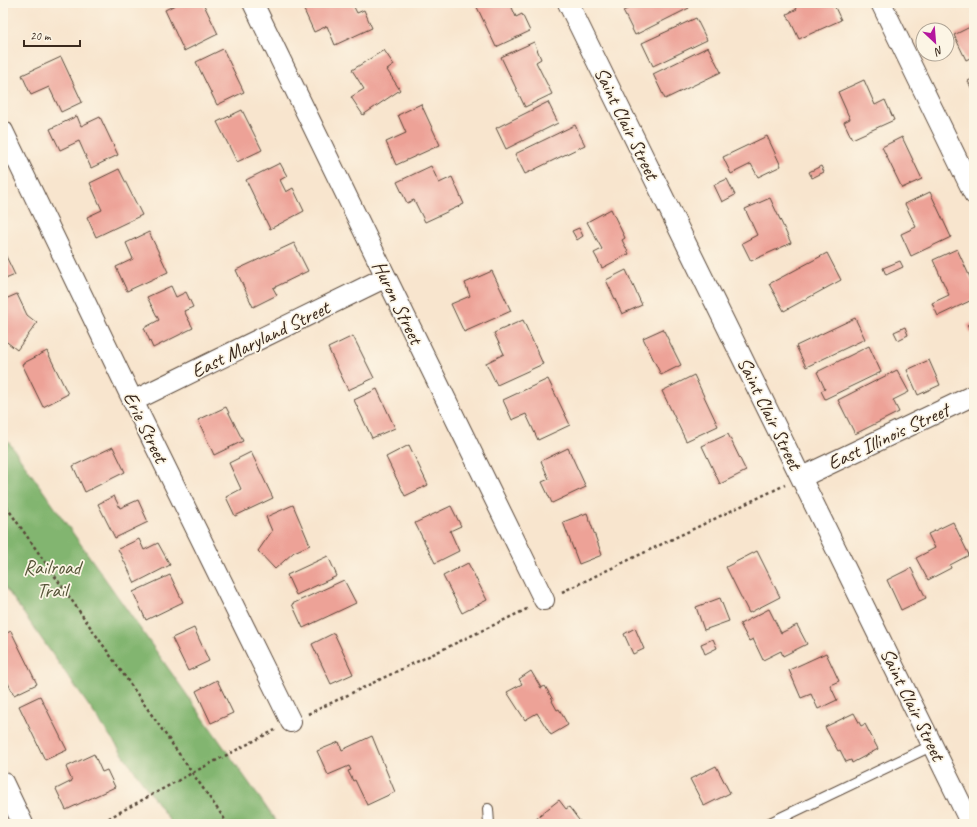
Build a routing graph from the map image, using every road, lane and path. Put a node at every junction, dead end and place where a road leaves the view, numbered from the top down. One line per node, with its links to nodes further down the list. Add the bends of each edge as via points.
1 (253, 3): 6 (street, Huron Street)
2 (568, 3): 9 (street, Saint Clair Street)
3 (881, 3): 5 (street)
4 (3, 131): 8 (street, Erie Street)
5 (974, 194)
6 (386, 277): 8 (street, East Maryland Street); 11 (street, Huron Street)
7 (974, 395): 9 (street, East Illinois Street)
8 (133, 402): 12 (street, Erie Street)
9 (802, 477): 11 (path); 13 (street, Saint Clair Street)
10 (3, 502): 14 (path)
11 (544, 600): 12 (path)
12 (291, 722): 14 (path)
13 (933, 745): 21 (lane); 22 (street, Saint Clair Street)
14 (192, 773): 18 (path); 19 (path)
15 (3, 782): 17 (street)
16 (488, 809): 20 (lane)
17 (23, 824)
18 (98, 824)
19 (228, 824)
20 (489, 824)
21 (768, 824)
22 (971, 824)

